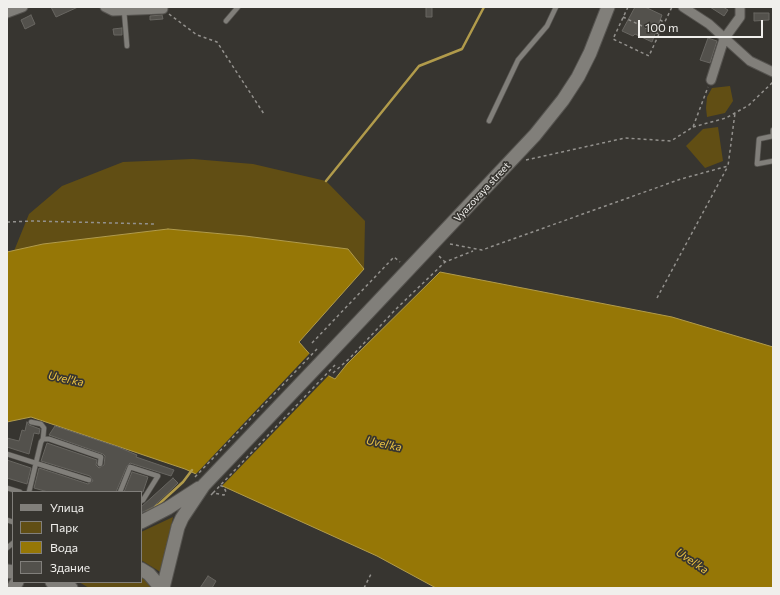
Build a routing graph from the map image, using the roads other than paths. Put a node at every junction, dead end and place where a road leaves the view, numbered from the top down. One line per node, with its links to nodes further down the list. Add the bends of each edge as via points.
1 (23, 7): 11 (street)
2 (105, 7): 10 (street, via 112,11)
3 (238, 7): 13 (lane)
4 (556, 7): 18 (lane, via 547,26 518,60)
5 (608, 7): 27 (street, Vyazovaya street, bridge, via 578,77 535,136)
6 (683, 7): 12 (street)
7 (691, 7): 12 (lane)
8 (740, 7): 14 (street, via 740,17)
9 (162, 9): 10 (street)
10 (124, 10): 15 (lane)
11 (7, 13)
12 (698, 16): 14 (street)
13 (226, 21)
14 (724, 39): 16 (street, via 750,61); 17 (street)
15 (127, 46)
16 (773, 72)
17 (711, 80)
18 (489, 121)
19 (773, 130): 20 (lane, via 773,136 759,139 757,164)
20 (773, 161)
21 (31, 422): 22 (lane, via 44,428)
22 (43, 439): 24 (lane); 25 (lane, via 101,457)
23 (7, 454): 24 (lane)
24 (36, 462): 26 (lane); 30 (lane)
25 (100, 464)
26 (89, 480)
27 (204, 485): 33 (street); 37 (street, via 178,527)
28 (7, 488): 29 (lane)
29 (17, 491)
30 (30, 491)
31 (120, 491): 32 (lane, via 130,467 158,476)
32 (142, 500)
33 (142, 521)
34 (142, 570): 37 (street)
35 (56, 583): 36 (street)
36 (69, 586)
37 (162, 588)

